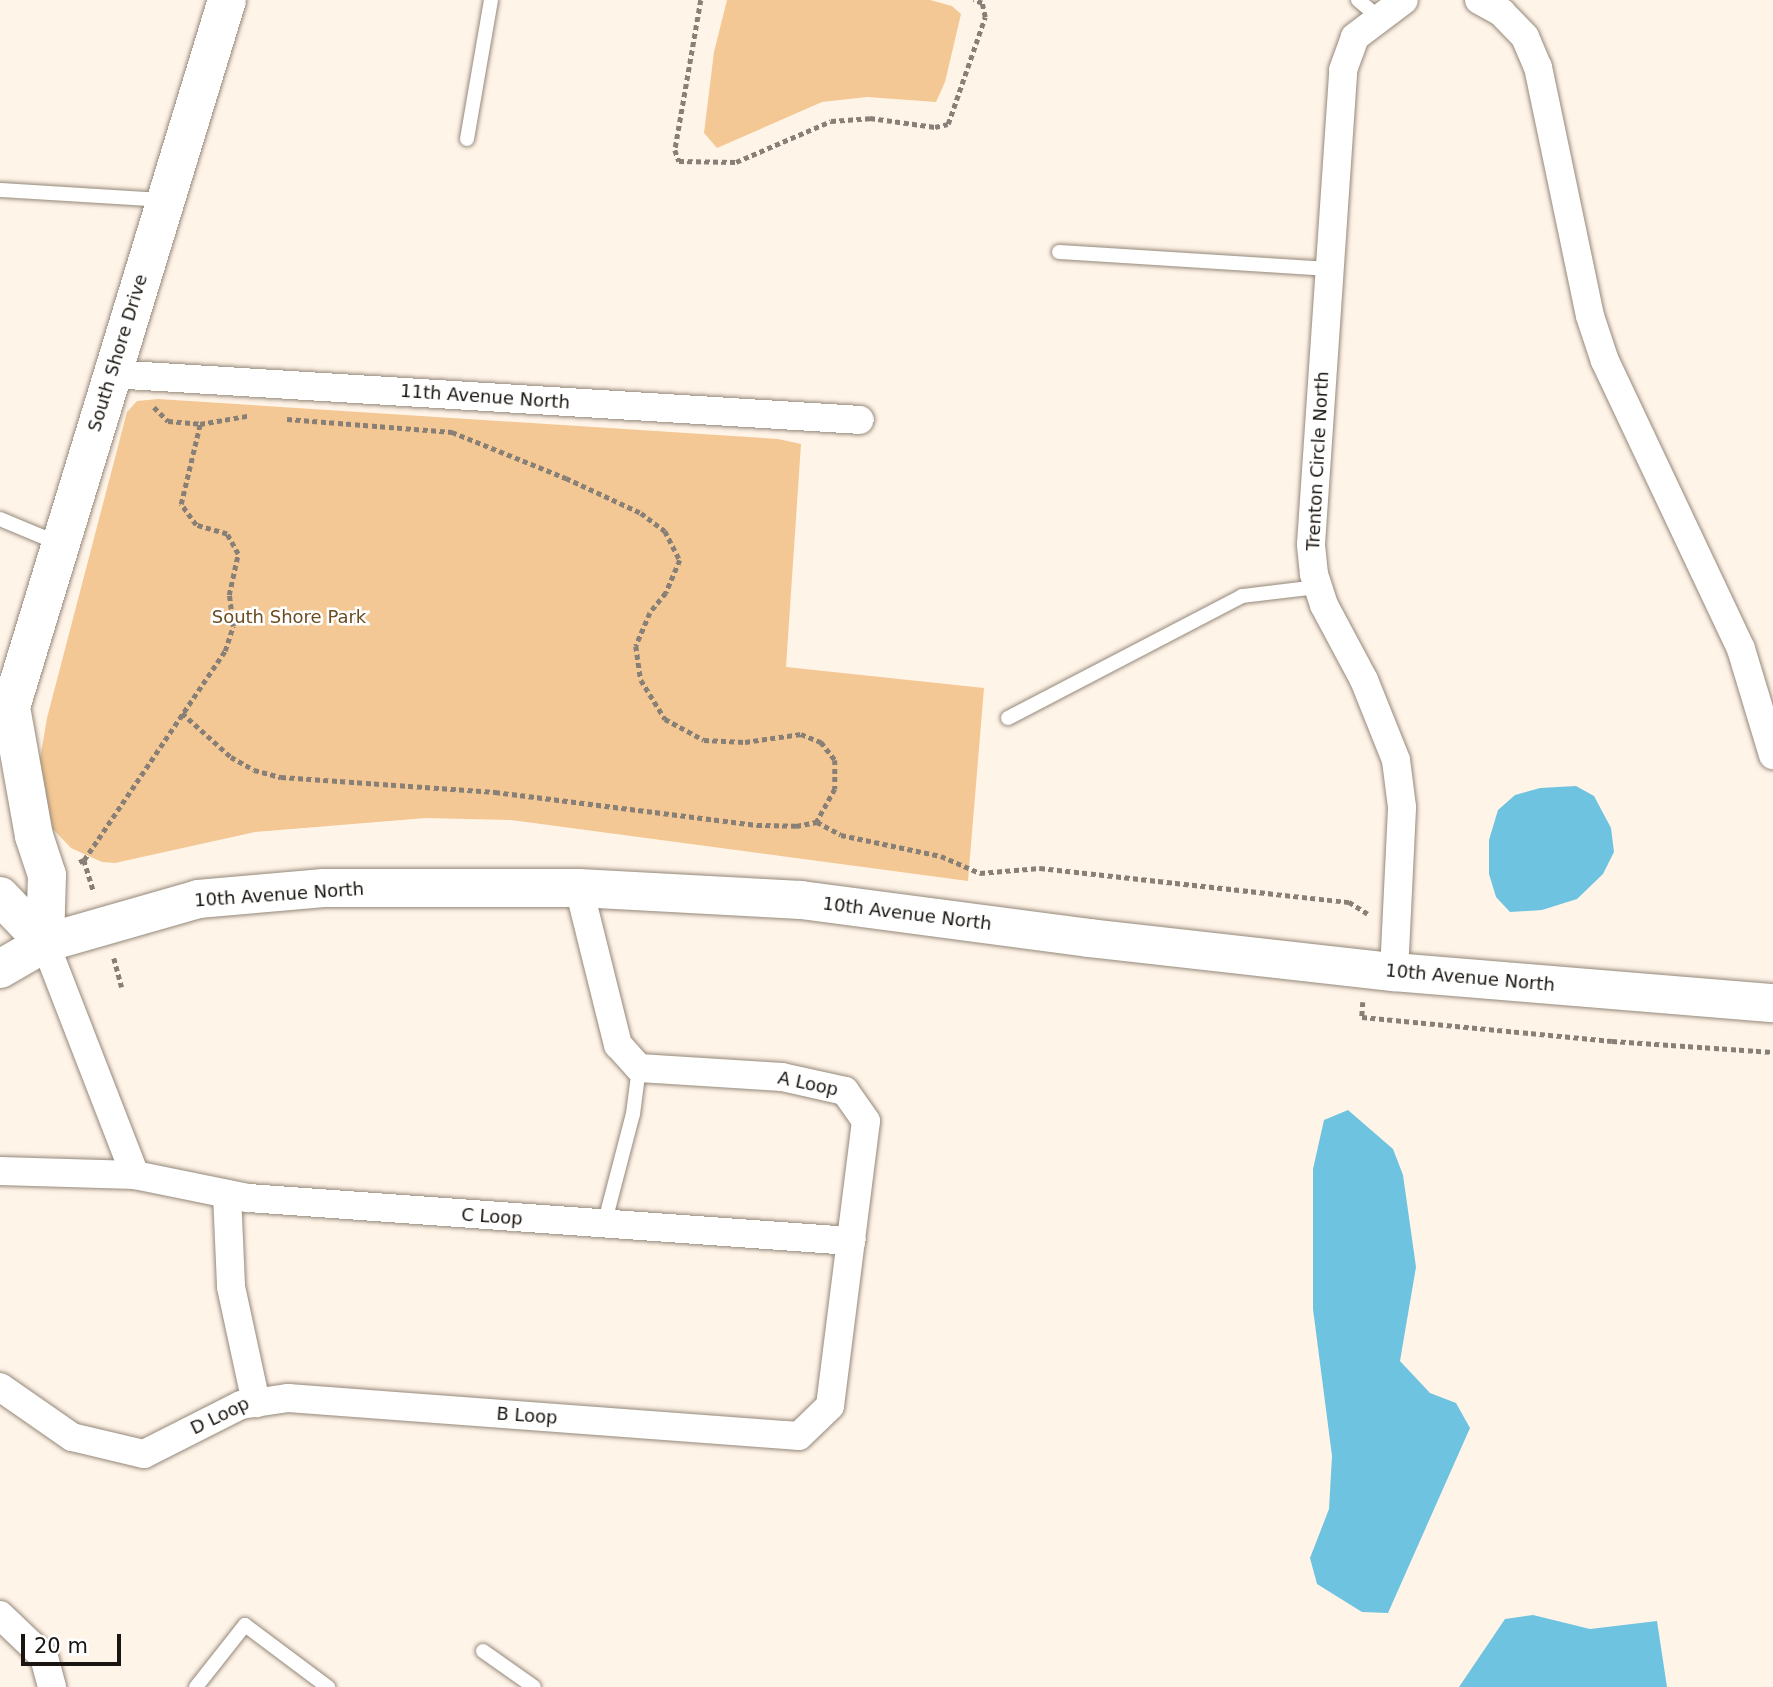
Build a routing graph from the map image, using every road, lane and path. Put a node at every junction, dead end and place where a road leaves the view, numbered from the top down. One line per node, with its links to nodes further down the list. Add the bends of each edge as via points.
1 (227, 0): 10 (street, South Shore Drive)
2 (491, 0): 8 (lane)
3 (701, 0): 4 (path, via 675,150 679,161 736,162 831,121 870,118 935,127 948,124 985,17 982,3)
4 (973, 0)
5 (1404, 0): 7 (street, Trenton Circle North)
6 (1479, 0): 22 (street, via 1502,13 1525,37 1538,68 1590,316 1741,649)
7 (1368, 8): 12 (street, Trenton Circle North, via 1343,70)
8 (467, 139)
9 (0, 190): 10 (lane)
10 (165, 200): 13 (street, South Shore Drive)
11 (1059, 252): 12 (lane)
12 (1330, 269): 19 (street, Trenton Circle North, via 1311,544)
13 (111, 374): 16 (street, 11th Avenue North); 18 (street, South Shore Drive)
14 (261, 417): 24 (path, via 200,424 181,504 196,525 227,534 238,554 229,595 233,626 225,651 84,860)
15 (275, 418): 23 (path, via 452,432 566,478 640,513 665,531 680,560 636,646 641,680 665,719 704,740 745,742 801,734 821,742 835,760 835,789)
16 (860, 421)
17 (0, 519): 18 (lane)
18 (62, 544): 21 (street, South Shore Drive)
19 (1318, 587): 20 (lane, via 1242,596); 29 (street, Trenton Circle North, via 1382,718 1396,760 1402,807)
20 (1009, 718)
21 (6, 719): 24 (street, South Shore Drive)
22 (1773, 755)
23 (817, 822)
24 (47, 875): 27 (street, South Shore Drive)
25 (579, 888): 27 (street, 10th Avenue North, via 324,888 198,899); 29 (street, 10th Avenue North, via 801,900); 31 (street, via 618,1045)
26 (0, 897): 27 (street)
27 (45, 943): 28 (street); 33 (street)
28 (0, 969)
29 (1394, 972): 30 (street, 10th Avenue North)
30 (1773, 1003)
31 (639, 1068): 35 (lane, via 633,1114); 36 (street, A Loop, via 782,1077 845,1091 866,1121)
32 (0, 1171): 33 (street)
33 (135, 1175): 34 (street, C Loop)
34 (227, 1194): 35 (street, C Loop); 38 (street, D Loop, via 231,1287)
35 (604, 1225): 36 (street, C Loop)
36 (850, 1241): 39 (street, A Loop, via 830,1406)
37 (0, 1387): 38 (street, D Loop, via 72,1437 144,1454 241,1405)
38 (256, 1403): 39 (street, B Loop, via 288,1398)
39 (799, 1436)
40 (0, 1615): 42 (street, via 44,1657)
41 (483, 1651): 45 (lane)
42 (52, 1687)
43 (196, 1687): 44 (lane, via 245,1625)
44 (328, 1687)
45 (534, 1687)

